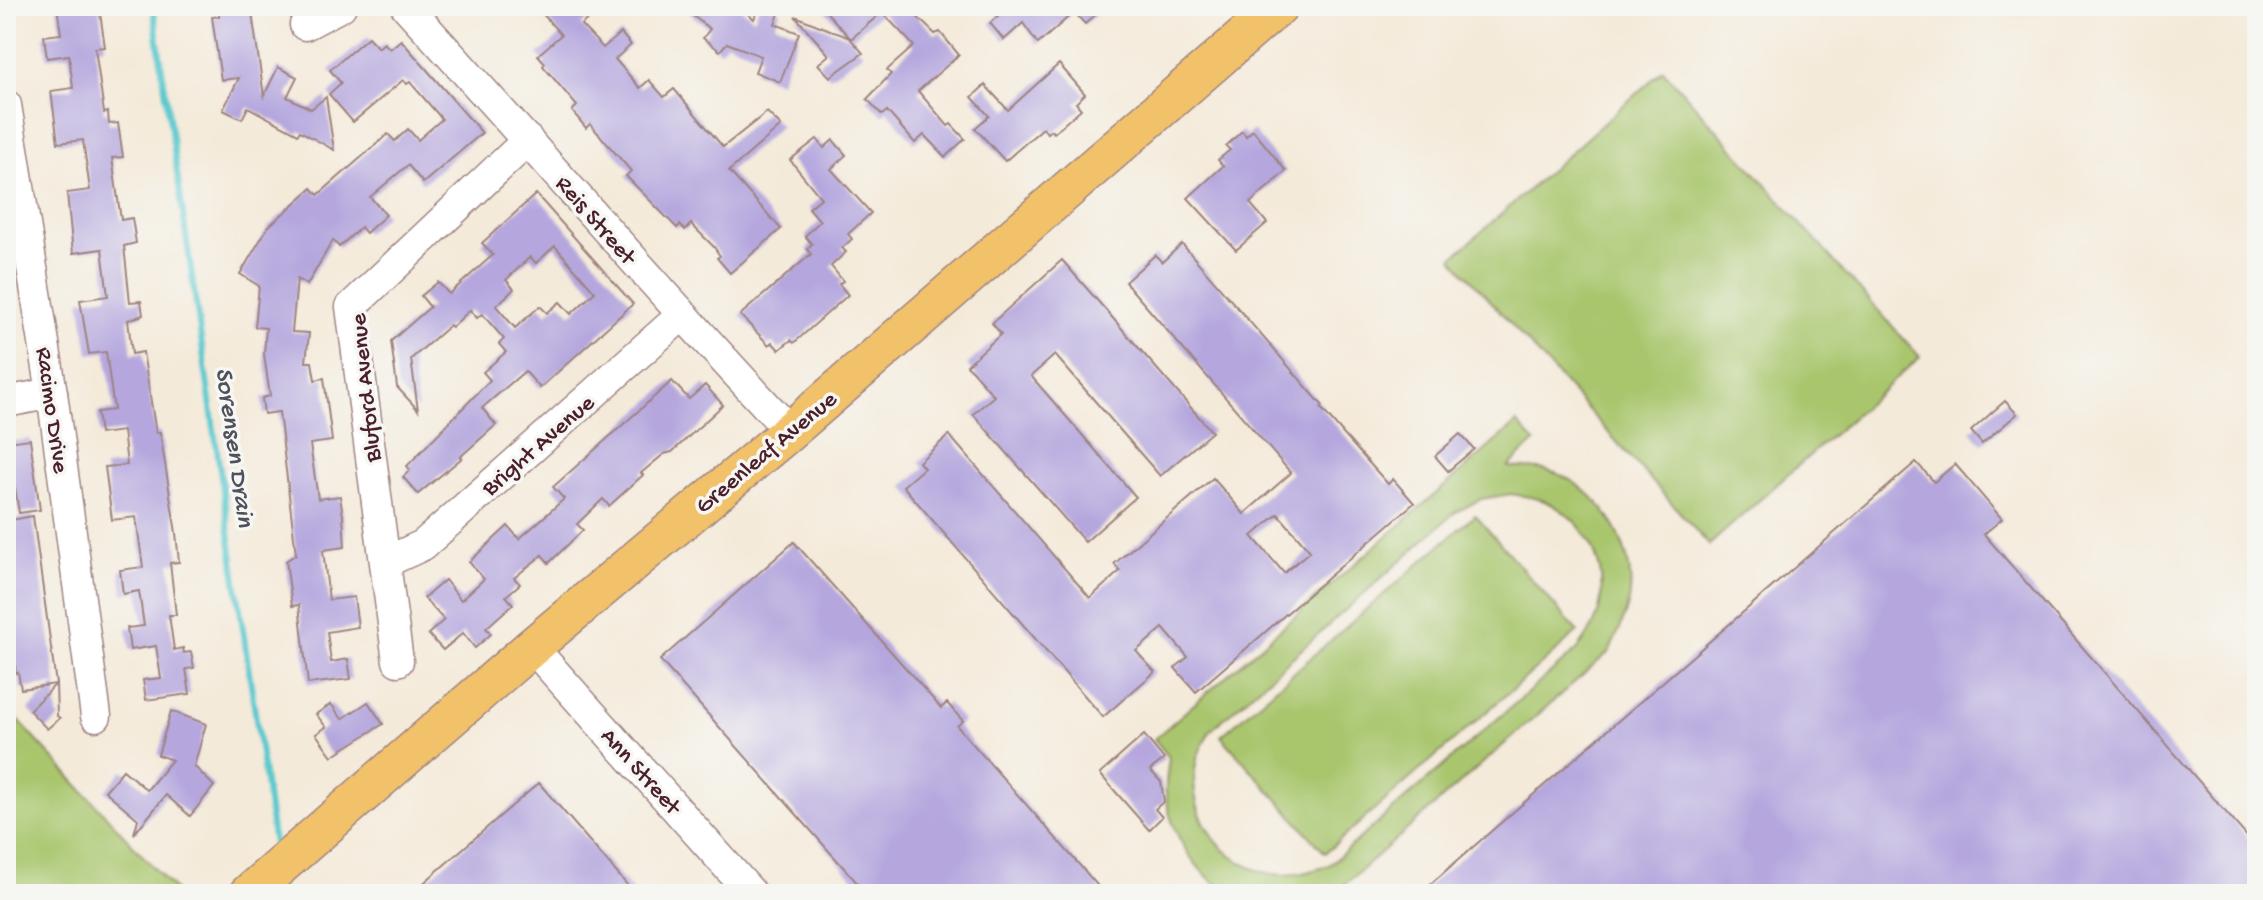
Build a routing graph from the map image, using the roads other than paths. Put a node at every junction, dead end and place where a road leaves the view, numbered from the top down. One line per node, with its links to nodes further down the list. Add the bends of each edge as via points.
1 (341, 6): 4 (street)
2 (406, 6): 6 (street, Reis Street)
3 (1279, 6): 10 (main road, Greenleaf Avenue)
4 (305, 25)
5 (6, 105): 8 (street, Racimo Drive)
6 (528, 140): 7 (street, Reis Street); 11 (street, Bluford Avenue, via 351,307)
7 (681, 316): 10 (street, Reis Street); 11 (street, Bright Avenue, via 423,545)
8 (52, 393): 9 (street); 14 (street, Racimo Drive)
9 (6, 402)
10 (790, 431): 12 (main road, Greenleaf Avenue)
11 (386, 562): 13 (street, Bluford Avenue)
12 (532, 647): 15 (main road, Greenleaf Avenue); 16 (street, Ann Street)
13 (398, 661)
14 (96, 716)
15 (250, 892)
16 (752, 894)

